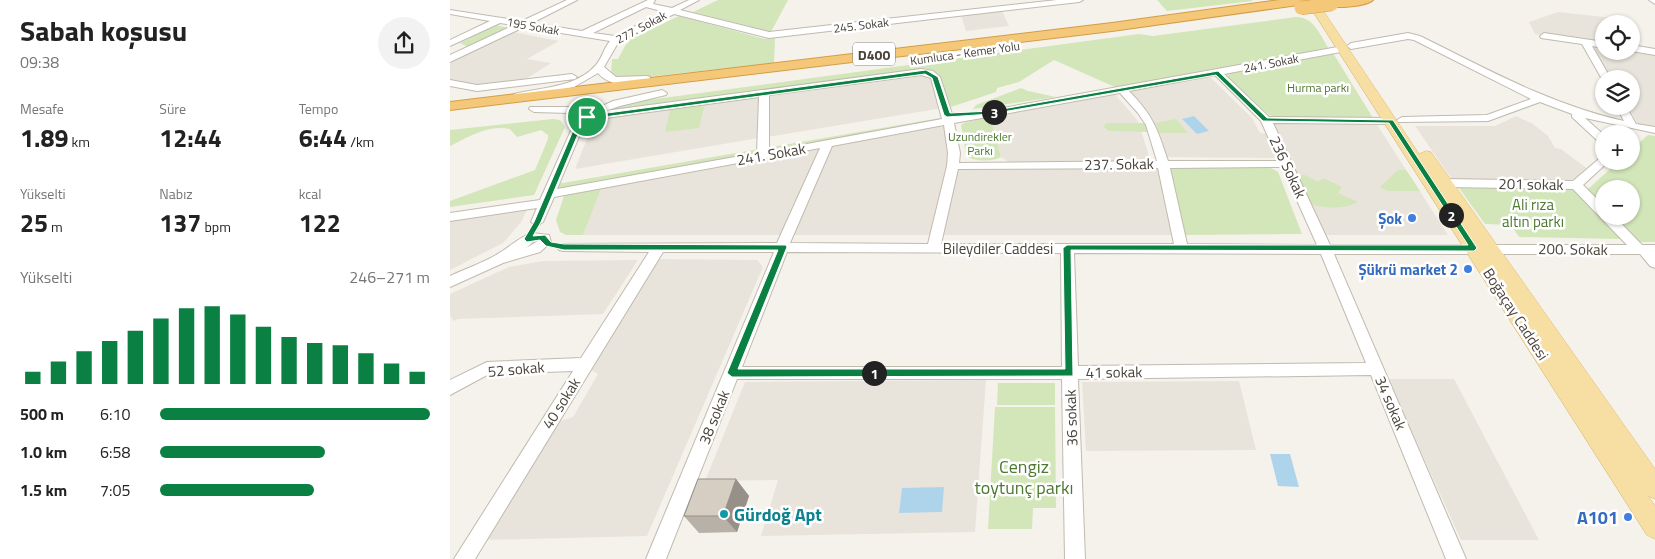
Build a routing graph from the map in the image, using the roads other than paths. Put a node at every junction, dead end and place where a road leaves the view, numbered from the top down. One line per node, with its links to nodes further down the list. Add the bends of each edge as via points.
1 (574, 0): 12 (street)
2 (655, 0): 8 (street)
3 (695, 0): 10 (street, 277. Sokak)
4 (1079, 0): 10 (street, 245. Sokak, via 769,36)
5 (1367, 0): 7 (highway, D400)
6 (1303, 2): 7 (highway, D400, bridge); 19 (main road, Boğaçay Caddesi); 27 (highway, Kumluca - Kemer Yolu / D400); 30 (highway, Kumluca - Kemer Yolu / D400)
7 (1326, 2): 19 (main road, Boğaçay Caddesi)
8 (645, 4): 10 (street, 245. Sokak); 13 (street)
9 (450, 12): 11 (street, 195 Sokak)
10 (671, 12): 15 (street, 277. Sokak)
11 (499, 20): 12 (street, 195 Sokak); 16 (street)
12 (524, 24): 13 (street, 195 Sokak); 22 (street)
13 (583, 34): 15 (street, 195 Sokak)
14 (1544, 36): 17 (street)
15 (616, 39): 23 (street, 277. Sokak)
16 (450, 43)
17 (1586, 43): 18 (street); 24 (street)
18 (1595, 44)
19 (1347, 48): 25 (street, 241. Sokak); 33 (street, 241. Sokak, via 1408,36 1417,38); 41 (main road, Boğaçay Caddesi)
20 (1640, 50): 21 (street)
21 (1655, 52)
22 (450, 59)
23 (600, 67): 26 (street); 27 (street, via 604,76 616,80)
24 (1601, 70)
25 (1218, 73): 29 (street, 241. Sokak); 40 (street, 236 Sokak)
26 (590, 74): 28 (street, via 478,88); 32 (street, via 570,85)
27 (675, 79): 32 (highway, Kumluca - Kemer Yolu / D400)
28 (450, 83)
29 (1122, 90): 39 (street, 241. Sokak); 49 (street, via 1147,118)
30 (662, 93): 35 (highway, Kumluca - Kemer Yolu / D400); 37 (street, via 610,105)
31 (764, 94): 37 (street); 39 (street, via 926,72 935,77); 48 (street)
32 (502, 99): 34 (highway, Kumluca - Kemer Yolu / D400)
33 (1540, 99): 36 (street, 241. Sokak); 41 (street, via 1488,118)
34 (450, 106)
35 (534, 109): 38 (highway, Kumluca - Kemer Yolu / D400); 43 (street, via 573,110 578,115)
36 (1574, 113): 42 (street); 46 (street)
37 (587, 117): 43 (street)
38 (450, 118)
39 (948, 119): 47 (street, 241. Sokak); 48 (street, 241. Sokak); 51 (street)
40 (1266, 120): 41 (street); 50 (street, 236 Sokak)
41 (1396, 120): 53 (main road, Boğaçay Caddesi); 66 (main road, Boğaçay Caddesi)
42 (1613, 125)
43 (578, 126): 55 (street)
44 (1640, 130): 45 (street)
45 (1655, 130)
46 (1595, 133)
47 (827, 144): 48 (street, 241. Sokak); 61 (street, 38 sokak)
48 (763, 151): 55 (street, 241. Sokak)
49 (1163, 164): 50 (street, 237. Sokak); 51 (street, 237. Sokak); 62 (street)
50 (1286, 164): 65 (street, 236 Sokak)
51 (953, 166): 63 (street)
52 (1595, 168): 54 (street)
53 (1446, 183): 54 (street, 201 sokak); 67 (main road, Boğaçay Caddesi)
54 (1576, 184): 56 (street, 201 sokak)
55 (550, 193): 57 (street, 241. Sokak); 59 (street, via 537,222)
56 (1595, 204)
57 (450, 217)
58 (1617, 225): 68 (street)
59 (532, 245): 60 (street, Bileydiler Caddesi); 70 (street)
60 (659, 247): 61 (street, Bileydiler Caddesi); 71 (street, 40 sokak)
61 (783, 247): 63 (street, Bileydiler Caddesi); 73 (street, 38 sokak)
62 (1181, 247): 64 (street, Bileydiler Caddesi); 65 (street, Bileydiler Caddesi)
63 (933, 248): 64 (street, Bileydiler Caddesi)
64 (1067, 248): 74 (street, 36 sokak)
65 (1325, 248): 66 (street, Bileydiler Caddesi); 72 (street, 34 sokak)
66 (1474, 248): 67 (street, Bileydiler Caddesi); 77 (main road, Boğaçay Caddesi)
67 (1491, 248): 68 (street, 200. Sokak); 76 (main road, Boğaçay Caddesi)
68 (1646, 250): 69 (street)
69 (1655, 263)
70 (450, 282)
71 (585, 364): 75 (street, 52 sokak, via 487,368); 78 (street, 40 sokak)
72 (1376, 369): 74 (street, 41 sokak); 81 (street, 34 sokak)
73 (732, 373): 74 (street, 41 sokak); 79 (street, 38 sokak)
74 (1070, 373): 80 (street, 36 sokak)
75 (450, 388)
76 (1655, 488)
77 (1655, 527)
78 (464, 559)
79 (656, 559)
80 (1075, 559)
81 (1456, 559)

